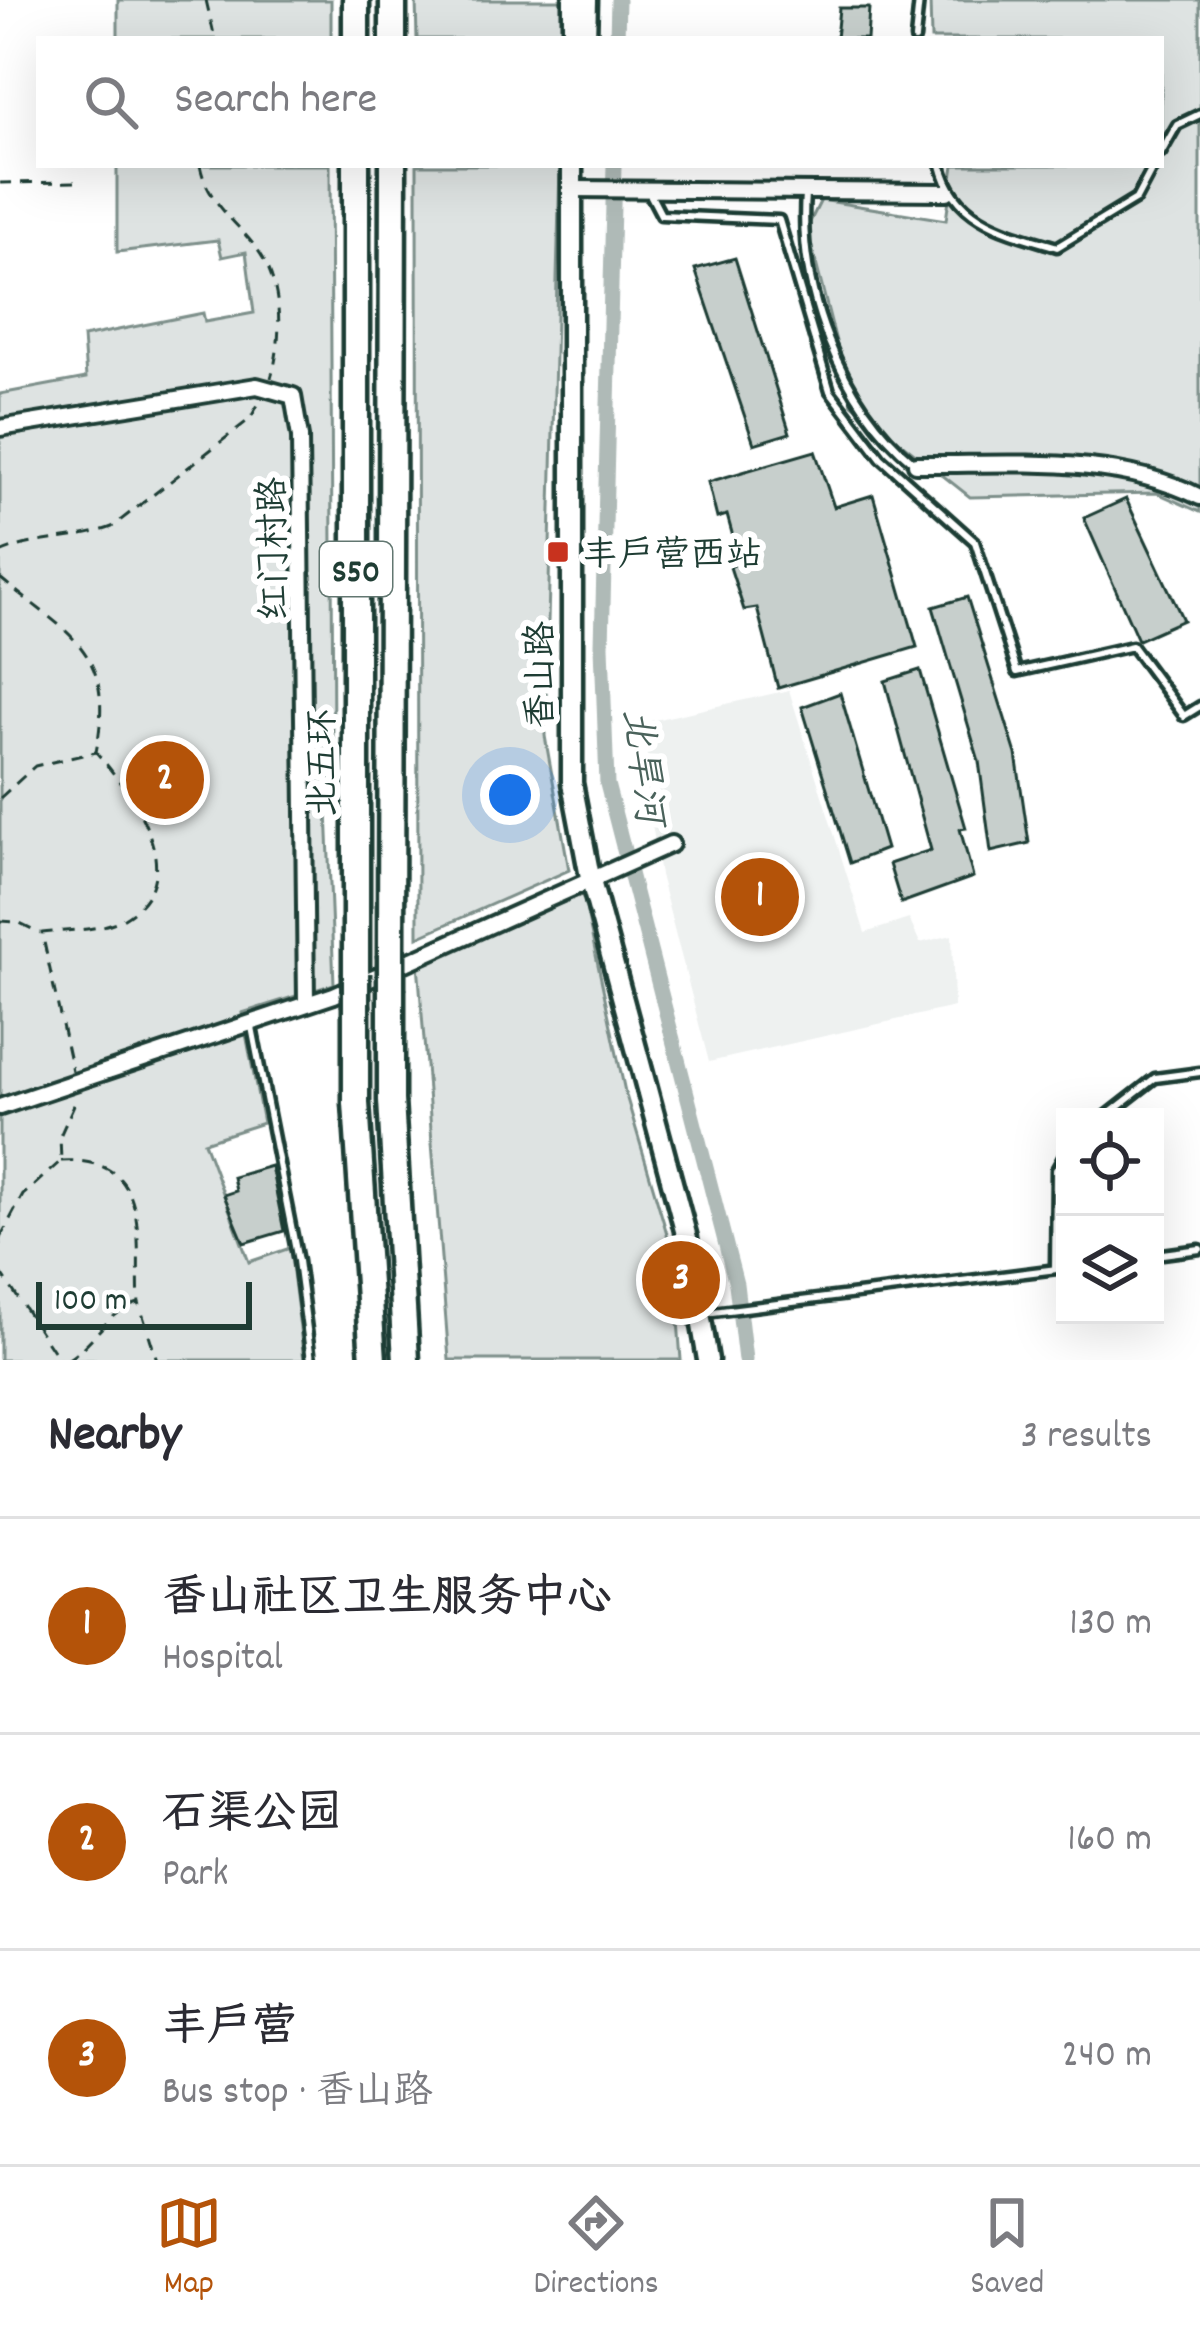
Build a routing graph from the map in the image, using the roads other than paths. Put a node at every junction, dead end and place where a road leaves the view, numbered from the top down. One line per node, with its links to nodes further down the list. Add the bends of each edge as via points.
1 (356, 0): 6 (highway)
2 (393, 0): 7 (highway)
3 (573, 0): 8 (street)
4 (587, 0): 9 (street)
5 (919, 0): 10 (lane)
6 (356, 36)
7 (393, 36)
8 (573, 36)
9 (586, 36)
10 (915, 36)
11 (1200, 114): 12 (lane, via 1177,125)
12 (1164, 148)
13 (356, 168): 39 (highway, 北五环 / S50, bridge, via 356,1103)
14 (393, 168): 40 (highway, 北五环 / S50, bridge, via 391,1100)
15 (572, 168): 19 (street, 香山路)
16 (580, 168): 19 (street, 香山路)
17 (942, 168): 21 (lane)
18 (1152, 168): 21 (lane, via 1136,199 1057,247 987,225)
19 (574, 189): 20 (street); 28 (street, 香山路, via 570,725)
20 (648, 190): 22 (street); 26 (lane, via 661,215 779,220 830,391 881,458 974,542 1017,672 1132,646 1184,716)
21 (947, 192): 22 (street)
22 (805, 194): 24 (lane, via 801,242 837,364 892,444)
23 (0, 428): 29 (street, 红门村路, via 268,387 293,395)
24 (916, 464): 25 (street, via 1108,468 1154,475)
25 (1200, 497)
26 (1200, 706)
27 (671, 844): 28 (street)
28 (590, 877): 29 (street); 37 (street, 香山路)
29 (306, 1001): 30 (street)
30 (252, 1025): 32 (street); 38 (lane)
31 (1200, 1072): 33 (lane, via 1155,1078)
32 (0, 1107)
33 (1117, 1108)
34 (1200, 1249): 35 (lane)
35 (1164, 1255)
36 (1056, 1269): 37 (lane)
37 (711, 1312): 41 (street, 香山路)
38 (311, 1360)
39 (373, 1360)
40 (406, 1360)
41 (708, 1360)

